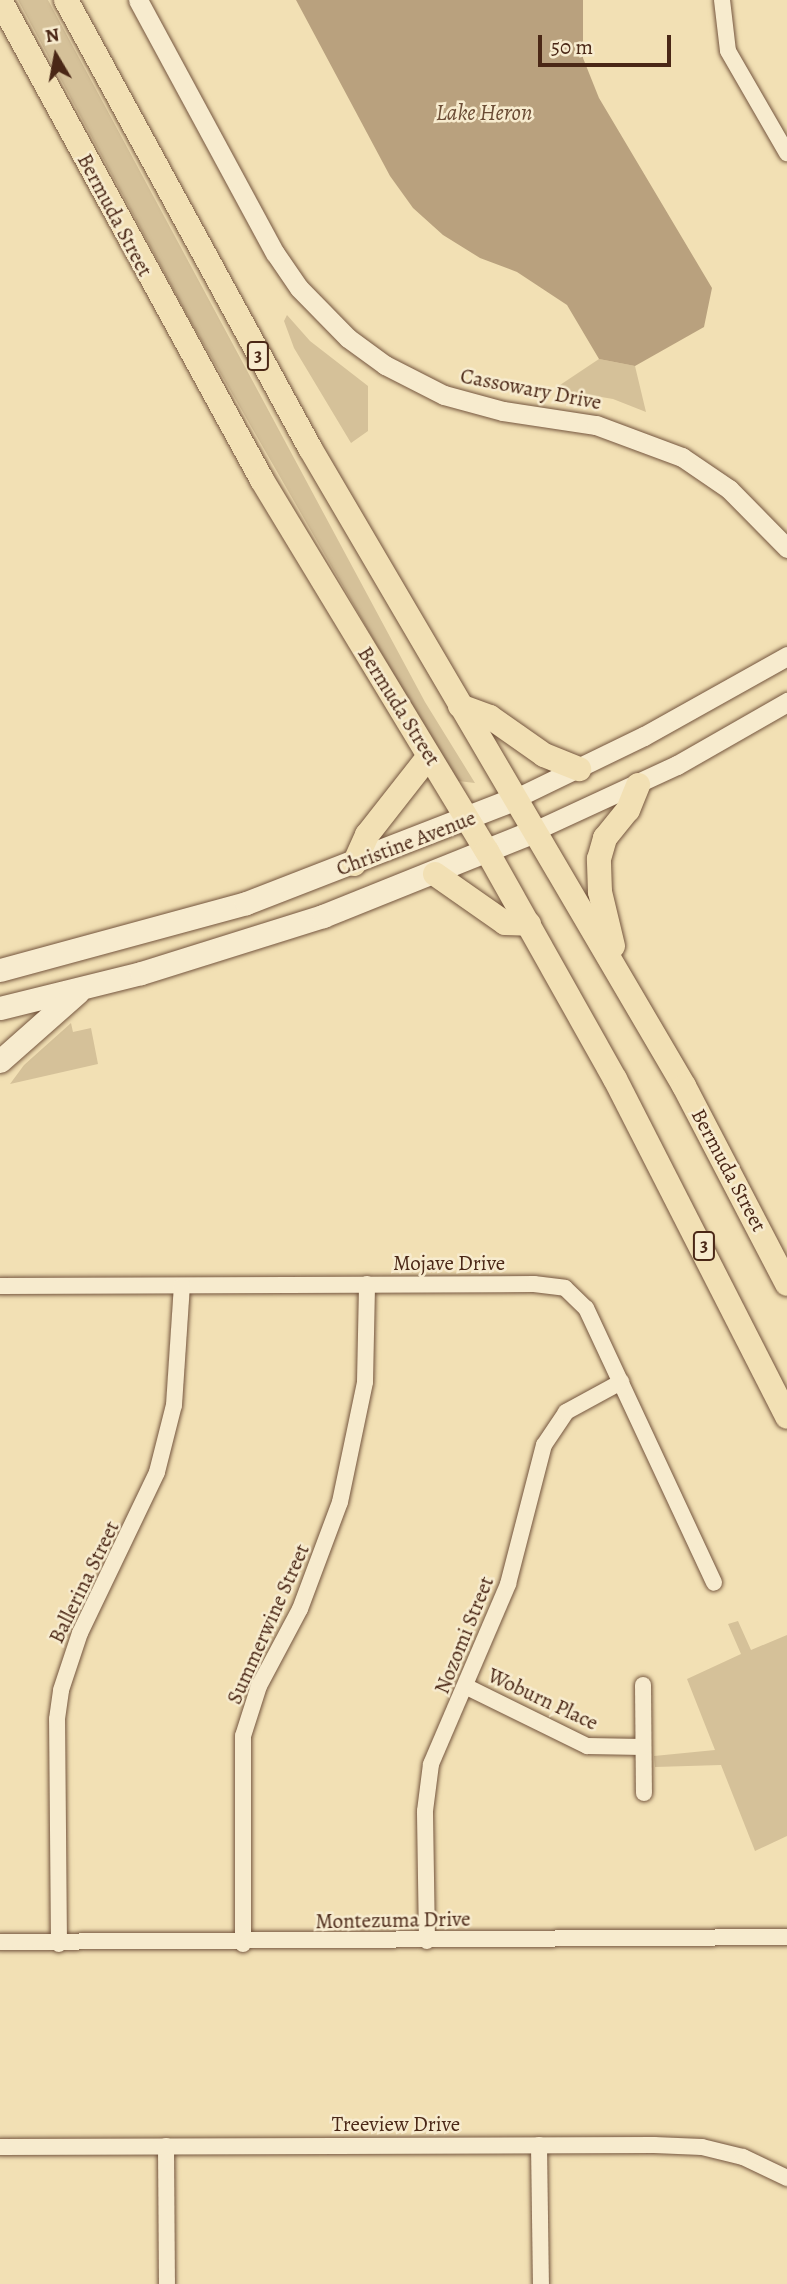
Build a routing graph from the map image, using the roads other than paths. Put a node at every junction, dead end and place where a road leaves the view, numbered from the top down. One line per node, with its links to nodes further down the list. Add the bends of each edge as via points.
1 (0, 0): 10 (main road, Bermuda Street / 3, via 262,480)
2 (66, 0): 9 (main road, Bermuda Street / 3, via 230,306)
3 (138, 0): 6 (street, Cassowary Drive, via 275,253 299,288 348,338 385,365 444,395 503,411 596,425 682,457 729,489)
4 (722, 0): 5 (street, via 728,51)
5 (787, 153)
6 (787, 548)
7 (787, 656): 11 (street, Christine Avenue)
8 (787, 702): 12 (street, Christine Avenue)
9 (460, 706): 11 (main road, via 490,717 544,755); 13 (main road, Bermuda Street / 3)
10 (429, 756): 14 (main road, Bermuda Street / 3); 17 (main road, via 367,835)
11 (579, 769): 13 (street, Christine Avenue)
12 (638, 785): 15 (street, Christine Avenue); 20 (main road, via 628,810 606,838 599,859 600,892 612,933)
13 (514, 799): 14 (main road, Christine Avenue); 15 (main road, Bermuda Street / 3)
14 (468, 819): 16 (main road, Bermuda Street / 3); 17 (main road, Christine Avenue)
15 (534, 831): 16 (main road, Christine Avenue); 20 (main road, Bermuda Street / 3)
16 (487, 851): 18 (main road, Christine Avenue); 19 (main road, Bermuda Street / 3)
17 (354, 864): 21 (main road, Christine Avenue, via 190,921)
18 (435, 874): 19 (main road, via 505,923); 22 (main road, Christine Avenue, via 301,923)
19 (529, 924): 30 (main road, Bermuda Street / 3, via 667,1174)
20 (614, 965): 26 (main road, Bermuda Street / 3, via 720,1152)
21 (4, 966)
22 (83, 988): 23 (main road, Christine Avenue); 24 (main road)
23 (0, 1008)
24 (0, 1061)
25 (367, 1284): 28 (street, Mojave Drive); 29 (street, Mojave Drive, via 534,1283 565,1288 586,1308); 40 (street, Summerwine Street, via 365,1382 340,1502 300,1609 259,1686 243,1736)
26 (787, 1284)
27 (0, 1286): 28 (street, Mojave Drive)
28 (182, 1286): 39 (street, Ballerina Street, via 174,1405 160,1461 133,1530 80,1633 61,1690 57,1719)
29 (621, 1382): 31 (street, Mojave Drive); 33 (street, Nozomi Street, via 578,1403 551,1431 508,1584)
30 (787, 1417)
31 (714, 1583)
32 (643, 1685): 34 (street)
33 (467, 1687): 34 (street, Woburn Place, via 587,1746); 37 (street, Nozomi Street, via 440,1741 426,1785)
34 (643, 1747): 35 (street)
35 (644, 1793)
36 (787, 1937): 37 (street, Montezuma Drive)
37 (427, 1941): 40 (street, Montezuma Drive)
38 (0, 1942): 39 (street, Montezuma Drive)
39 (59, 1944): 40 (street, Montezuma Drive)
40 (243, 1944)
41 (539, 2145): 42 (street, Treeview Drive); 44 (street, Treeview Drive, via 702,2147 743,2157); 46 (street)
42 (166, 2146): 43 (street, Treeview Drive); 45 (street)
43 (0, 2147)
44 (787, 2178)
45 (167, 2284)
46 (541, 2284)

